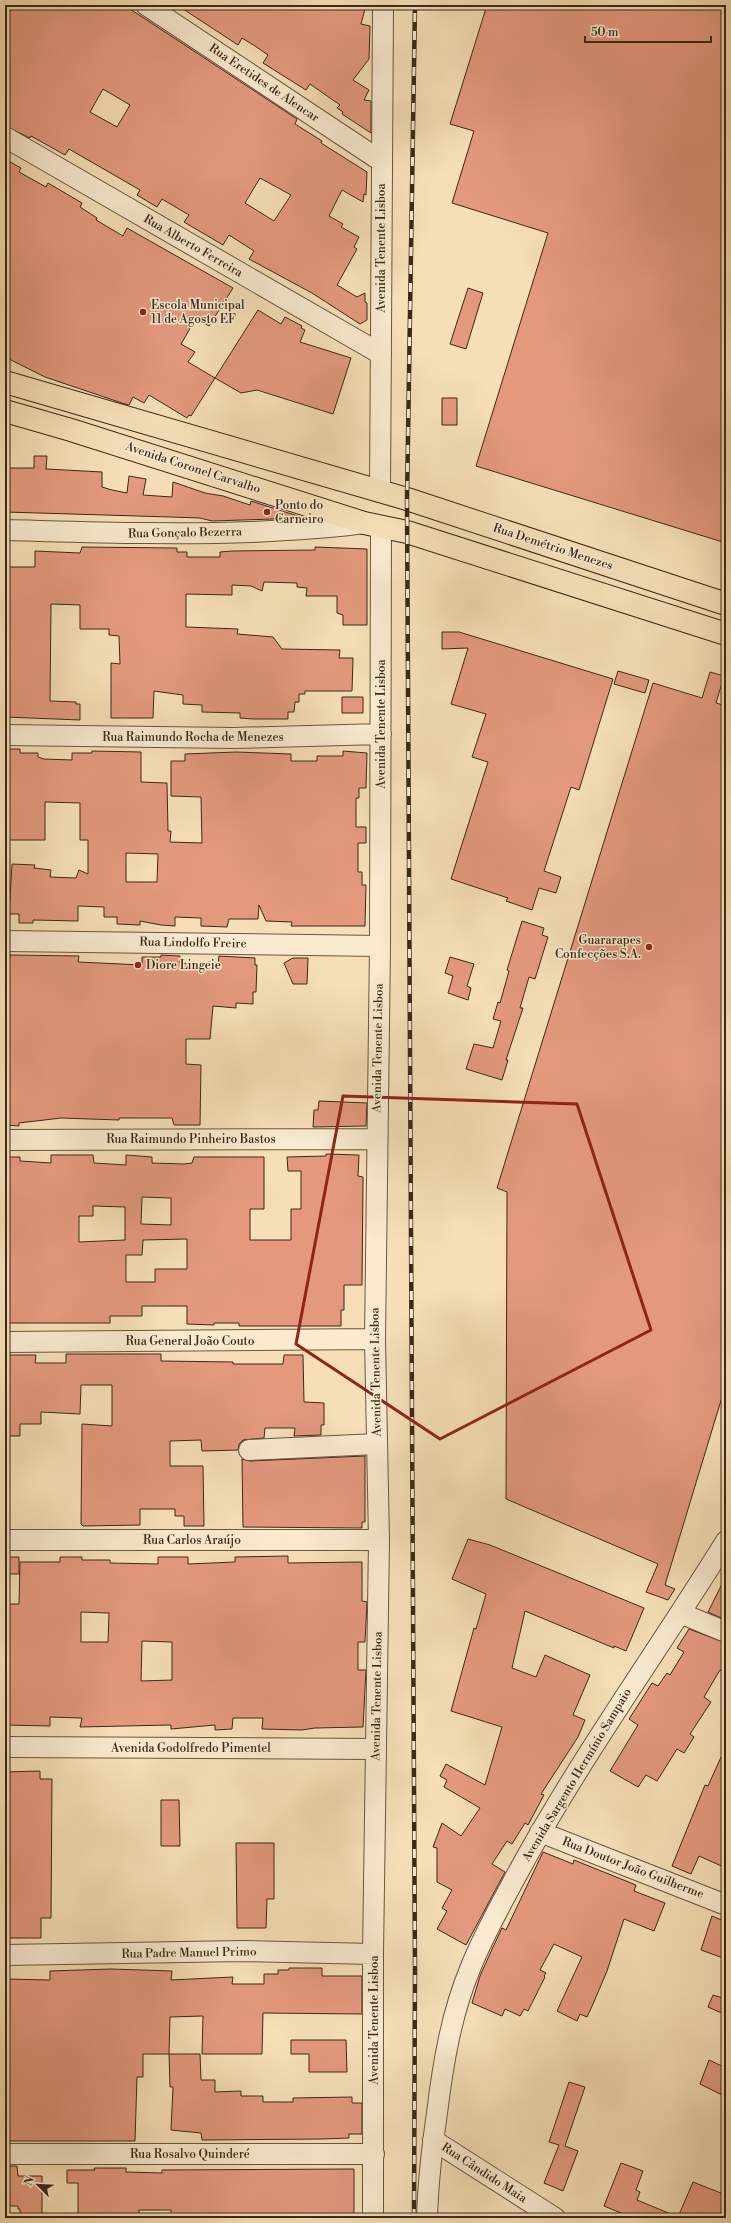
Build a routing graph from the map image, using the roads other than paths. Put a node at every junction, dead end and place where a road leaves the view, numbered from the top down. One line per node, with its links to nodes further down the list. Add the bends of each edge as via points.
1 (146, 5): 4 (street, Rua Eretides de Alencar)
2 (383, 5): 4 (street, Avenida Tenente Lisboa)
3 (5, 137): 5 (street, Rua Alberto Ferreira)
4 (382, 161): 5 (street, Avenida Tenente Lisboa)
5 (381, 354): 8 (street, Avenida Tenente Lisboa)
6 (5, 382): 8 (main road)
7 (5, 411): 9 (main road, Avenida Coronel Carvalho)
8 (380, 492): 11 (main road, Rua Demétrio Menezes)
9 (372, 525): 10 (street, Rua Gonçalo Bezerra, via 226,533 122,534); 12 (main road, via 407,532); 13 (street, Avenida Tenente Lisboa)
10 (5, 530)
11 (726, 604)
12 (726, 634)
13 (381, 734): 14 (street, Rua Raimundo Rocha de Menezes, via 233,738); 16 (street, Avenida Tenente Lisboa)
14 (5, 735)
15 (5, 941): 16 (street, Rua Lindolfo Freire)
16 (380, 946): 17 (street, Avenida Tenente Lisboa)
17 (377, 1139): 18 (street, Rua Raimundo Pinheiro Bastos); 19 (street, Avenida Tenente Lisboa)
18 (5, 1140)
19 (375, 1339): 20 (street, Rua General João Couto); 21 (street, Avenida Tenente Lisboa)
20 (5, 1342)
21 (377, 1444): 22 (street); 24 (street, Avenida Tenente Lisboa)
22 (249, 1450)
23 (5, 1540): 24 (street, Rua Carlos Araújo)
24 (380, 1540): 29 (street, Avenida Tenente Lisboa)
25 (726, 1541): 26 (street, Avenida Sargento Hermínio Sampaio)
26 (680, 1613): 27 (street); 30 (street, Avenida Sargento Hermínio Sampaio)
27 (726, 1632)
28 (5, 1747): 29 (street, Avenida Godolfredo Pimentel)
29 (376, 1749): 32 (street, Avenida Tenente Lisboa)
30 (540, 1832): 31 (street, Rua Doutor João Guilherme); 34 (street, Avenida Sargento Hermínio Sampaio, via 499,1908 465,1983 446,2053)
31 (726, 1905)
32 (373, 1954): 33 (street, Rua Padre Manuel Primo, via 242,1952); 36 (street, Avenida Tenente Lisboa)
33 (5, 1955)
34 (433, 2140): 38 (street, Avenida Sargento Hermínio Sampaio); 39 (street, Rua Cândido Maia)
35 (5, 2154): 36 (street, Rua Rosalvo Quinderé)
36 (374, 2154): 37 (street, Avenida Tenente Lisboa)
37 (373, 2218)
38 (427, 2218)
39 (554, 2218)

